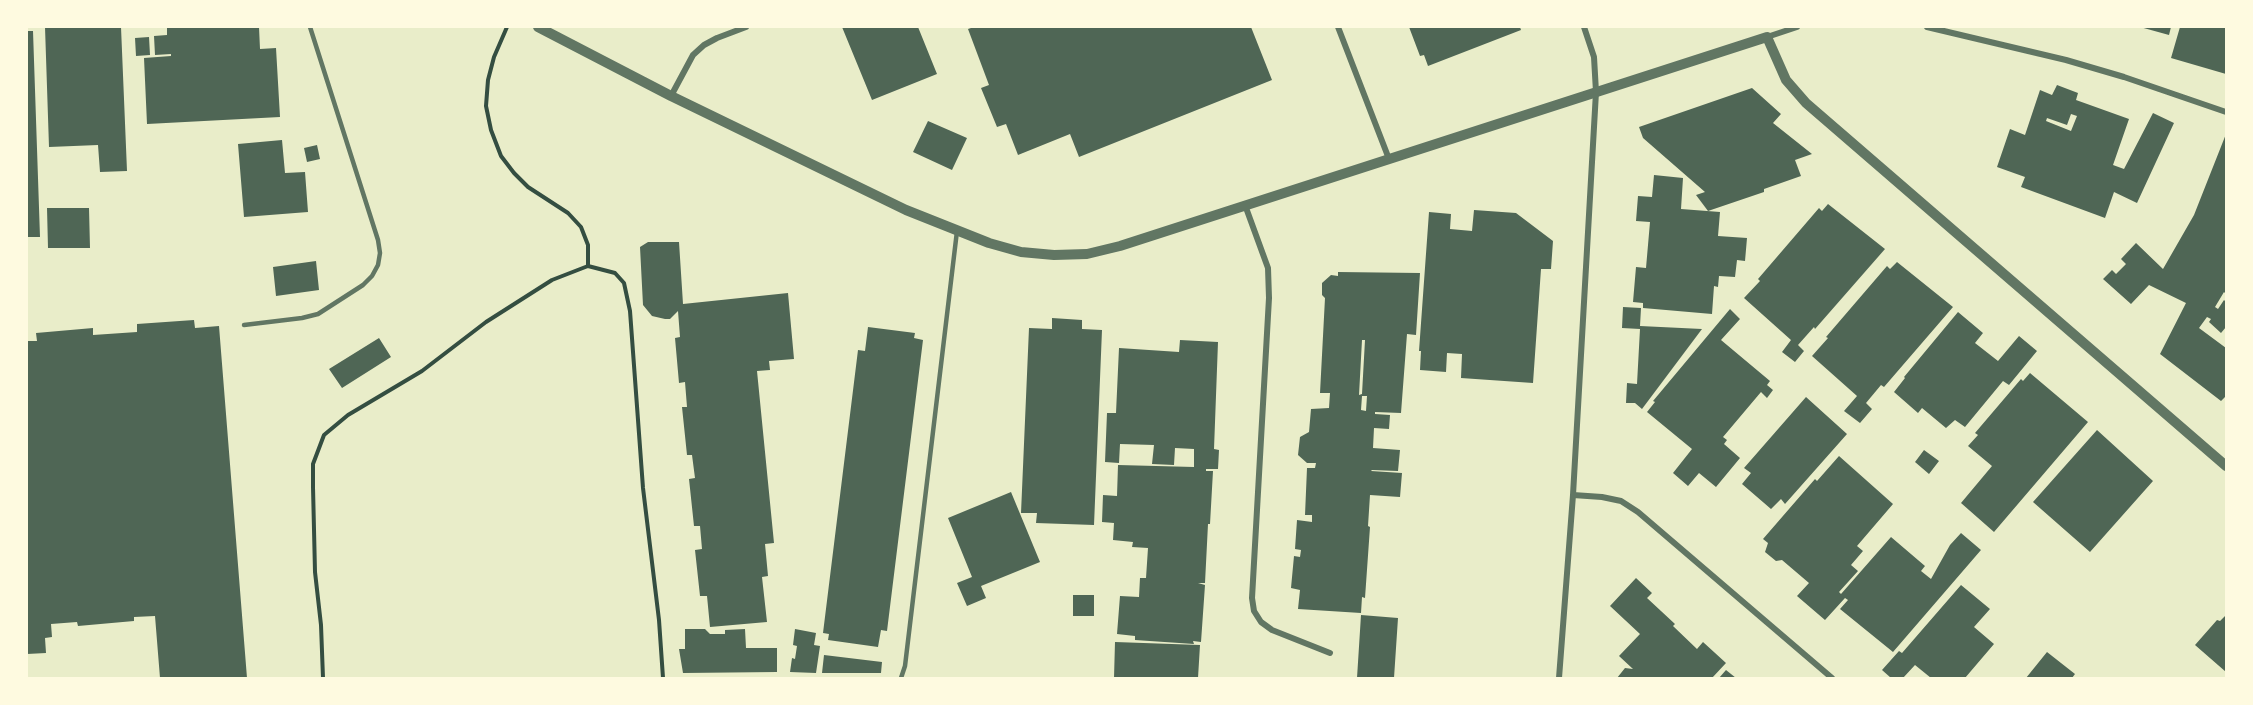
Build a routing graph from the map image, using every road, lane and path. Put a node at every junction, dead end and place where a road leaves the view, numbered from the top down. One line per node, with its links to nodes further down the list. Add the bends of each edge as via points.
1 (310, 27): 17 (lane, via 378,240 378,265 363,285 318,314)
2 (507, 27): 16 (path, via 488,80 486,106 491,130 501,156 514,173 581,227 588,245)
3 (538, 27): 11 (street)
4 (746, 27): 11 (street, via 717,38 693,55)
5 (1338, 27): 13 (street)
6 (1584, 27): 10 (street, via 1594,57)
7 (1797, 27): 9 (street)
8 (1927, 27): 12 (street, via 2066,60)
9 (1767, 37): 10 (street); 18 (street, via 1785,80 1806,103)
10 (1596, 93): 13 (street); 19 (street)
11 (671, 96): 15 (street, via 818,169)
12 (2226, 112)
13 (1389, 159): 14 (street)
14 (1245, 206): 15 (street, via 1087,254 1021,252); 20 (street, via 1268,268 1269,298 1254,611 1272,630)
15 (957, 231): 23 (lane)
16 (588, 267): 21 (path, via 552,280 486,322 422,371 348,415 324,435 313,464 315,572); 22 (path, via 615,273 624,283 630,311)
17 (244, 325)
18 (2226, 466)
19 (1573, 495): 24 (street); 25 (street, via 1621,501 1638,512)
20 (1330, 653)
21 (323, 678)
22 (663, 678)
23 (901, 678)
24 (1559, 678)
25 (1832, 678)

